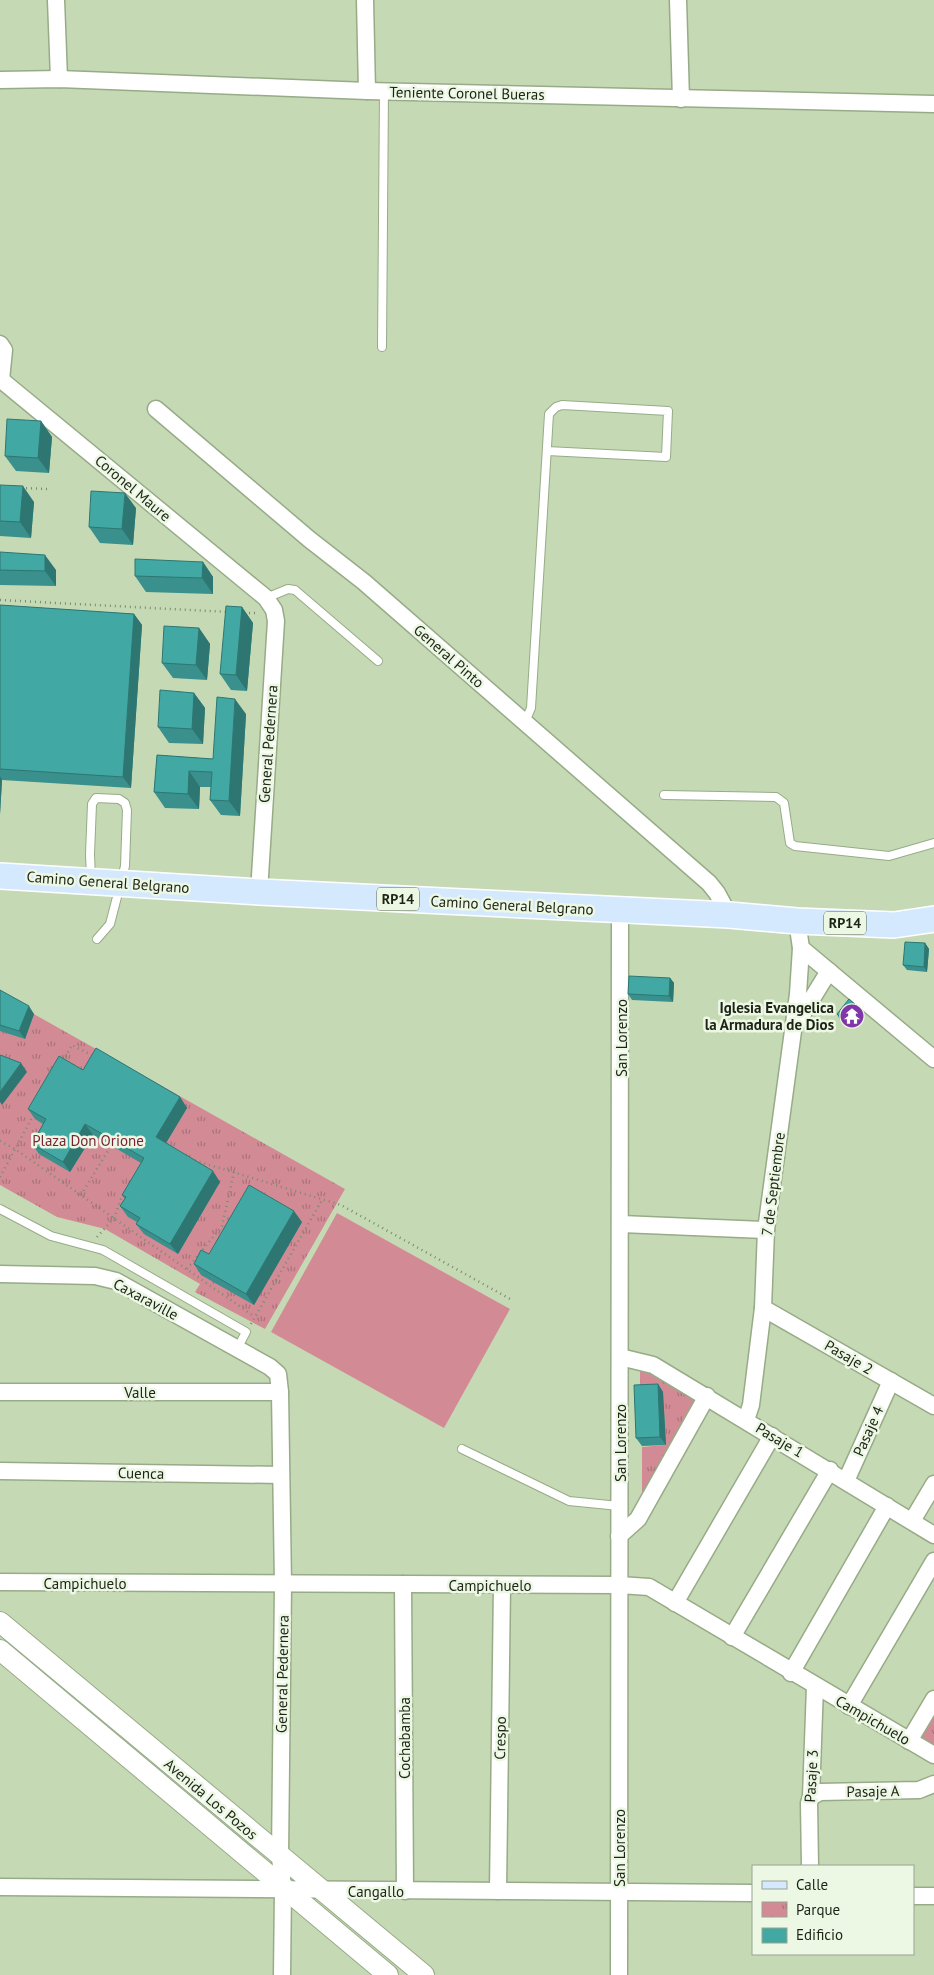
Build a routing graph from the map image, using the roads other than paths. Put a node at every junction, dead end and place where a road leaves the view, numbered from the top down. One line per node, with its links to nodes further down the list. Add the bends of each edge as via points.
1 (56, 0): 4 (street)
2 (365, 0): 6 (street)
3 (678, 0): 8 (street)
4 (59, 79): 5 (street, Teniente Coronel Bueras); 6 (street, Teniente Coronel Bueras)
5 (0, 80)
6 (367, 91): 7 (street, Teniente Coronel Bueras)
7 (384, 91): 8 (street, Teniente Coronel Bueras); 11 (lane)
8 (681, 99): 9 (street, Teniente Coronel Bueras)
9 (934, 104)
10 (0, 344): 12 (street, via 4,350)
11 (382, 347)
12 (0, 379): 15 (street, Coronel Maure)
13 (156, 409): 17 (street, General Pinto, via 364,582)
14 (547, 451): 14 (lane, via 550,414 562,405 668,411 666,457); 17 (lane, via 531,708)
15 (264, 606): 16 (lane, via 288,590 295,590); 23 (street, General Pedernera, via 274,610 276,622)
16 (378, 661)
17 (525, 722): 25 (street, General Pinto, via 709,883)
18 (664, 796): 19 (lane, via 776,798 784,803 790,843 795,846 889,856)
19 (934, 843)
20 (0, 876): 21 (main road, Camino General Belgrano / RP14)
21 (91, 881): 22 (main road, Camino General Belgrano / RP14); 22 (lane, via 92,804 96,798 120,799 125,803 127,816 125,866)
22 (119, 883): 23 (main road, Camino General Belgrano / RP14); 30 (lane, via 110,924)
23 (258, 892): 24 (main road, Camino General Belgrano / RP14)
24 (620, 910): 25 (main road, Camino General Belgrano / RP14); 36 (street, San Lorenzo)
25 (729, 915): 27 (main road, Camino General Belgrano / RP14)
26 (934, 919): 28 (main road, RP14)
27 (797, 922): 28 (main road, Camino General Belgrano / RP14); 31 (street)
28 (894, 925): 29 (street, Camino General Belgrano)
29 (934, 928)
30 (97, 939)
31 (801, 948): 32 (street); 33 (street, 7 de Septiembre)
32 (829, 971): 33 (street); 34 (street)
33 (793, 1029): 37 (street, 7 de Septiembre)
34 (934, 1060)
35 (0, 1208): 40 (lane, via 41,1232 103,1250 246,1332)
36 (621, 1224): 37 (street); 41 (street, San Lorenzo)
37 (766, 1230): 39 (street, 7 de Septiembre)
38 (0, 1274): 40 (street, Caxaraville, via 107,1278)
39 (763, 1308): 43 (street, Pasaje 2); 48 (street, 7 de Septiembre, via 751,1405)
40 (237, 1348): 42 (street, Caxaraville)
41 (620, 1357): 46 (street, Pasaje 1, via 653,1365); 56 (street, San Lorenzo)
42 (278, 1374): 45 (street, General Pedernera)
43 (891, 1381): 47 (street, Pasaje 2); 54 (street, Pasaje 4)
44 (0, 1392): 45 (street, Valle)
45 (280, 1392): 53 (street, General Pedernera)
46 (707, 1396): 48 (street, Pasaje 1); 59 (street, via 638,1519)
47 (934, 1406)
48 (746, 1420): 49 (street, Pasaje 1)
49 (772, 1436): 51 (street, Pasaje 1); 67 (street)
50 (462, 1449): 56 (lane, via 570,1501)
51 (830, 1470): 54 (street, Pasaje 1); 69 (street)
52 (0, 1471): 53 (street, Cuenca)
53 (281, 1475): 63 (street, General Pedernera)
54 (846, 1481): 57 (street, Pasaje 1)
55 (934, 1484): 58 (street)
56 (620, 1506): 59 (street, San Lorenzo)
57 (887, 1506): 58 (street, Pasaje 1); 71 (street)
58 (912, 1521): 60 (street, Pasaje 1)
59 (619, 1536): 66 (street, San Lorenzo)
60 (934, 1536)
61 (934, 1561): 74 (street)
62 (0, 1582): 63 (street, Campichuelo)
63 (283, 1584): 64 (street, Campichuelo); 79 (street, General Pedernera)
64 (403, 1584): 65 (street, Campichuelo); 84 (street, Cochabamba)
65 (502, 1585): 66 (street, Campichuelo); 85 (street, Crespo)
66 (619, 1585): 67 (street, Campichuelo, via 649,1587); 86 (street, San Lorenzo)
67 (675, 1603): 69 (street, Campichuelo)
68 (0, 1622): 79 (street, Avenida Los Pozos)
69 (732, 1637): 71 (street, Campichuelo)
70 (0, 1650): 82 (street, Avenida Los Pozos)
71 (791, 1673): 72 (street, Campichuelo)
72 (815, 1686): 74 (street, Campichuelo); 78 (street, Pasaje 3)
73 (934, 1699): 75 (street)
74 (849, 1706): 75 (street, Campichuelo)
75 (909, 1741): 76 (street, Campichuelo)
76 (934, 1755)
77 (934, 1784): 78 (street, Pasaje A, via 919,1790 820,1792)
78 (811, 1797): 80 (street, Pasaje 3)
79 (280, 1856): 82 (street, General Pedernera); 83 (street, Avenida Los Pozos)
80 (810, 1865)
81 (0, 1887): 82 (street, Cangallo)
82 (284, 1889): 83 (street, Cangallo); 90 (street, General Pedernera); 91 (street, Avenida Los Pozos)
83 (323, 1891): 84 (street, Cangallo); 92 (street, Avenida Los Pozos)
84 (405, 1891): 85 (street, Cangallo)
85 (498, 1891): 86 (street, Cangallo)
86 (619, 1891): 87 (street, Cangallo); 93 (street, San Lorenzo)
87 (752, 1893)
88 (914, 1896): 89 (street)
89 (934, 1896)
90 (282, 1975)
91 (388, 1975)
92 (424, 1975)
93 (619, 1975)

